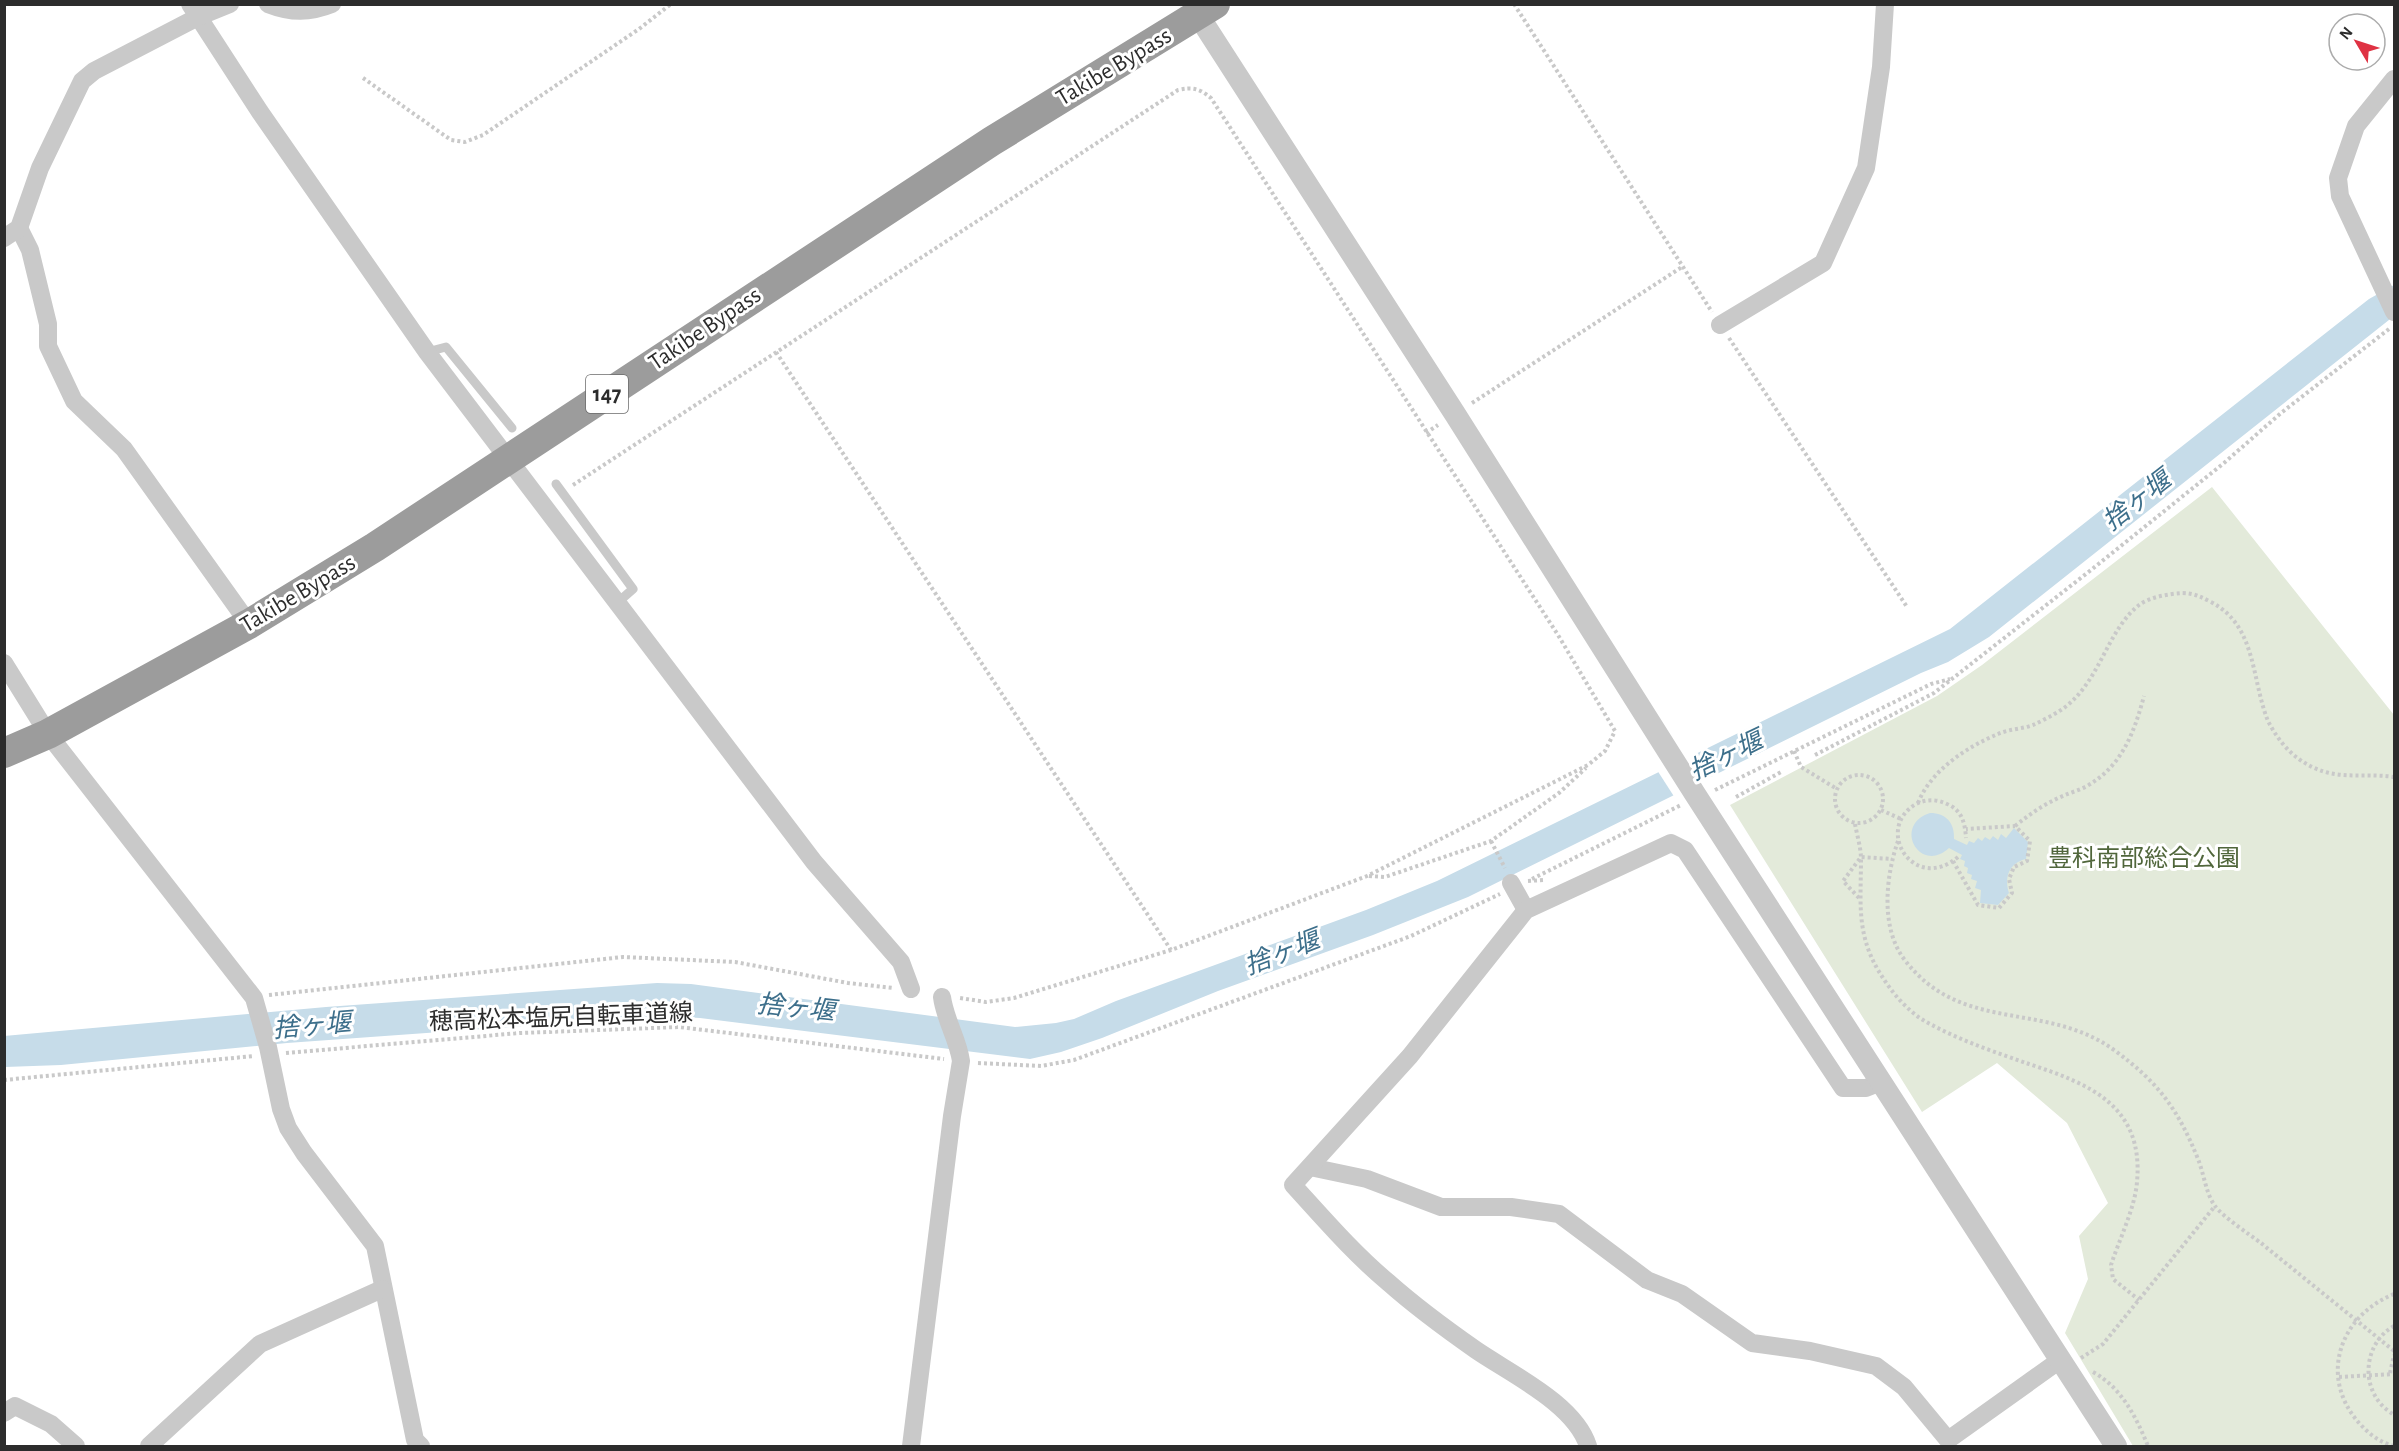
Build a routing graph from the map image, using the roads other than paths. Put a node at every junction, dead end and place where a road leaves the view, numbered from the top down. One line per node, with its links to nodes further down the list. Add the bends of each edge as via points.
1 (230, 4): 6 (street)
2 (268, 4): 3 (street, via 296,12 316,11)
3 (332, 4)
4 (1886, 4): 10 (street, via 1866,168 1823,263)
5 (1207, 10): 13 (highway, Takibe Bypass / 147, via 992,141); 24 (street, via 1455,414)
6 (194, 11): 8 (street, via 82,81); 11 (street, via 266,122)
7 (2394, 79): 9 (street, via 2356,126 2338,178 2340,196 2381,286)
8 (12, 233): 16 (street, via 30,250 48,324 48,346 74,401 124,449)
9 (2392, 320)
10 (1720, 325)
11 (427, 352): 12 (lane, via 446,347); 13 (street)
12 (512, 428)
13 (509, 460): 15 (street); 16 (highway, Takibe Bypass / 147)
14 (559, 488): 15 (lane, via 633,589)
15 (617, 603): 22 (street, via 814,862 901,962)
16 (249, 624): 18 (highway, Takibe Bypass / 147)
17 (4, 663): 18 (street)
18 (48, 734): 19 (highway, Takibe Bypass / 147); 26 (street, via 256,1005 288,1128 375,1246)
19 (4, 753)
20 (1507, 887): 21 (street)
21 (1526, 910): 24 (street, via 1675,843 1685,850 1843,1088 1866,1088); 25 (street, via 1410,1056)
22 (911, 989)
23 (943, 1006): 32 (street, via 953,1056 961,1061)
24 (1881, 1082): 27 (street)
25 (1310, 1167): 27 (street, via 1367,1179 1442,1208 1511,1207 1559,1214 1647,1280 1682,1294 1752,1343 1876,1366 1904,1387 1947,1440); 33 (street, via 1293,1185 1357,1255 1475,1349 1547,1397 1579,1427)
26 (382, 1289): 30 (street, via 260,1344); 31 (street, via 415,1440)
27 (2068, 1361): 34 (street)
28 (4, 1413): 29 (street, via 15,1406 51,1424)
29 (76, 1446)
30 (149, 1446)
31 (421, 1446)
32 (911, 1446)
33 (1588, 1446)
34 (2116, 1446)

